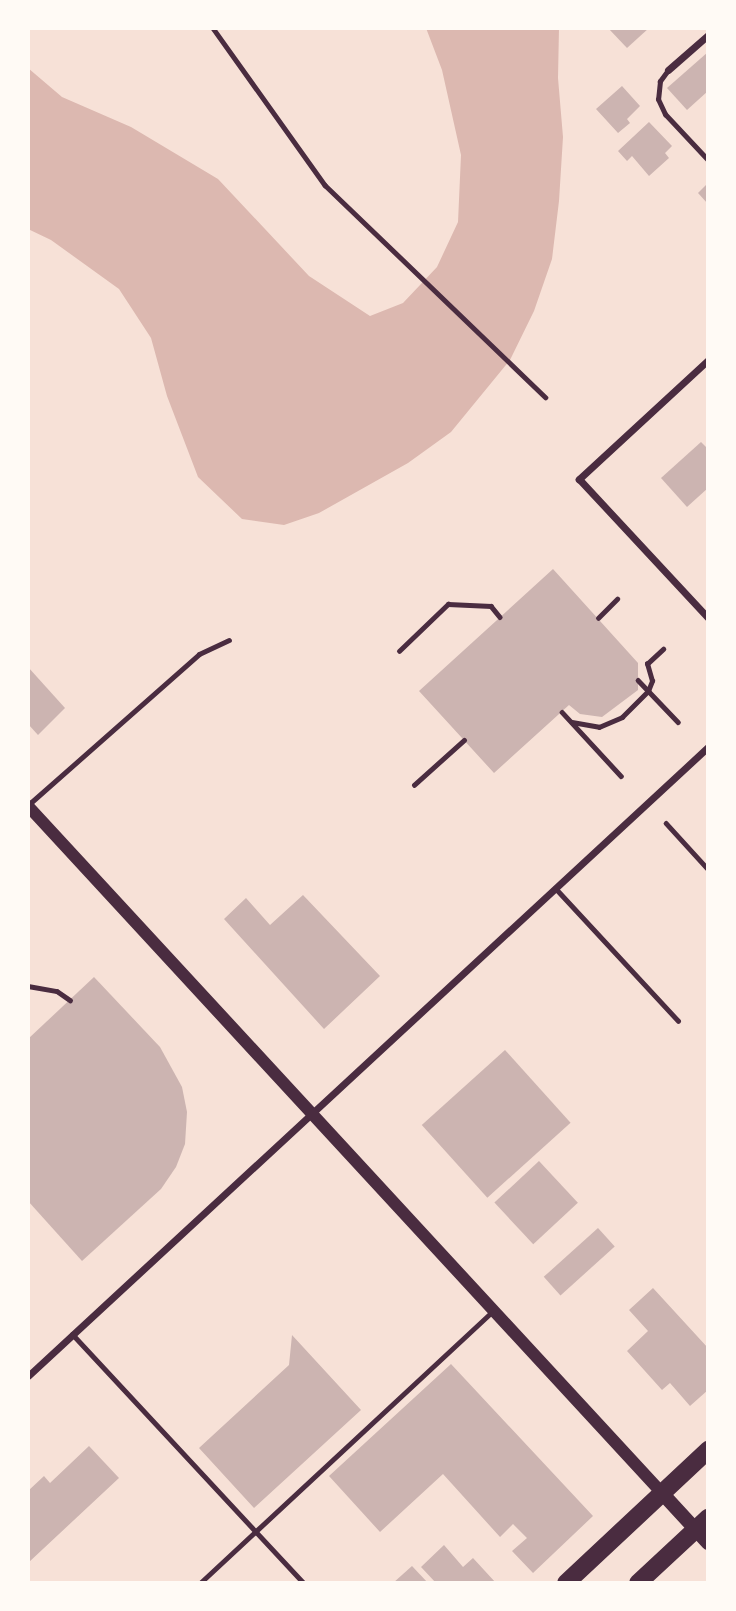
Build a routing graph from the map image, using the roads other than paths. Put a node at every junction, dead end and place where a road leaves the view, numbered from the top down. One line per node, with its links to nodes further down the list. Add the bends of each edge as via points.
1 (708, 34): 2 (street)
2 (668, 69): 3 (lane, via 660,81 658,99 665,114)
3 (708, 160)
4 (708, 360): 5 (street, via 579,480)
5 (708, 618)
6 (229, 640): 8 (lane, via 199,653)
7 (708, 747): 9 (street)
8 (28, 806): 11 (street)
9 (555, 888): 10 (lane); 11 (street)
10 (678, 1021)
11 (310, 1114): 12 (street); 13 (street)
12 (493, 1311): 16 (street); 18 (lane)
13 (72, 1334): 14 (street); 18 (lane)
14 (28, 1376)
15 (708, 1450): 16 (main road)
16 (662, 1493): 17 (main road); 22 (main road)
17 (702, 1524): 19 (main road); 23 (main road)
18 (256, 1531): 20 (lane); 21 (lane)
19 (708, 1543)
20 (200, 1583)
21 (303, 1583)
22 (566, 1583)
23 (638, 1583)

